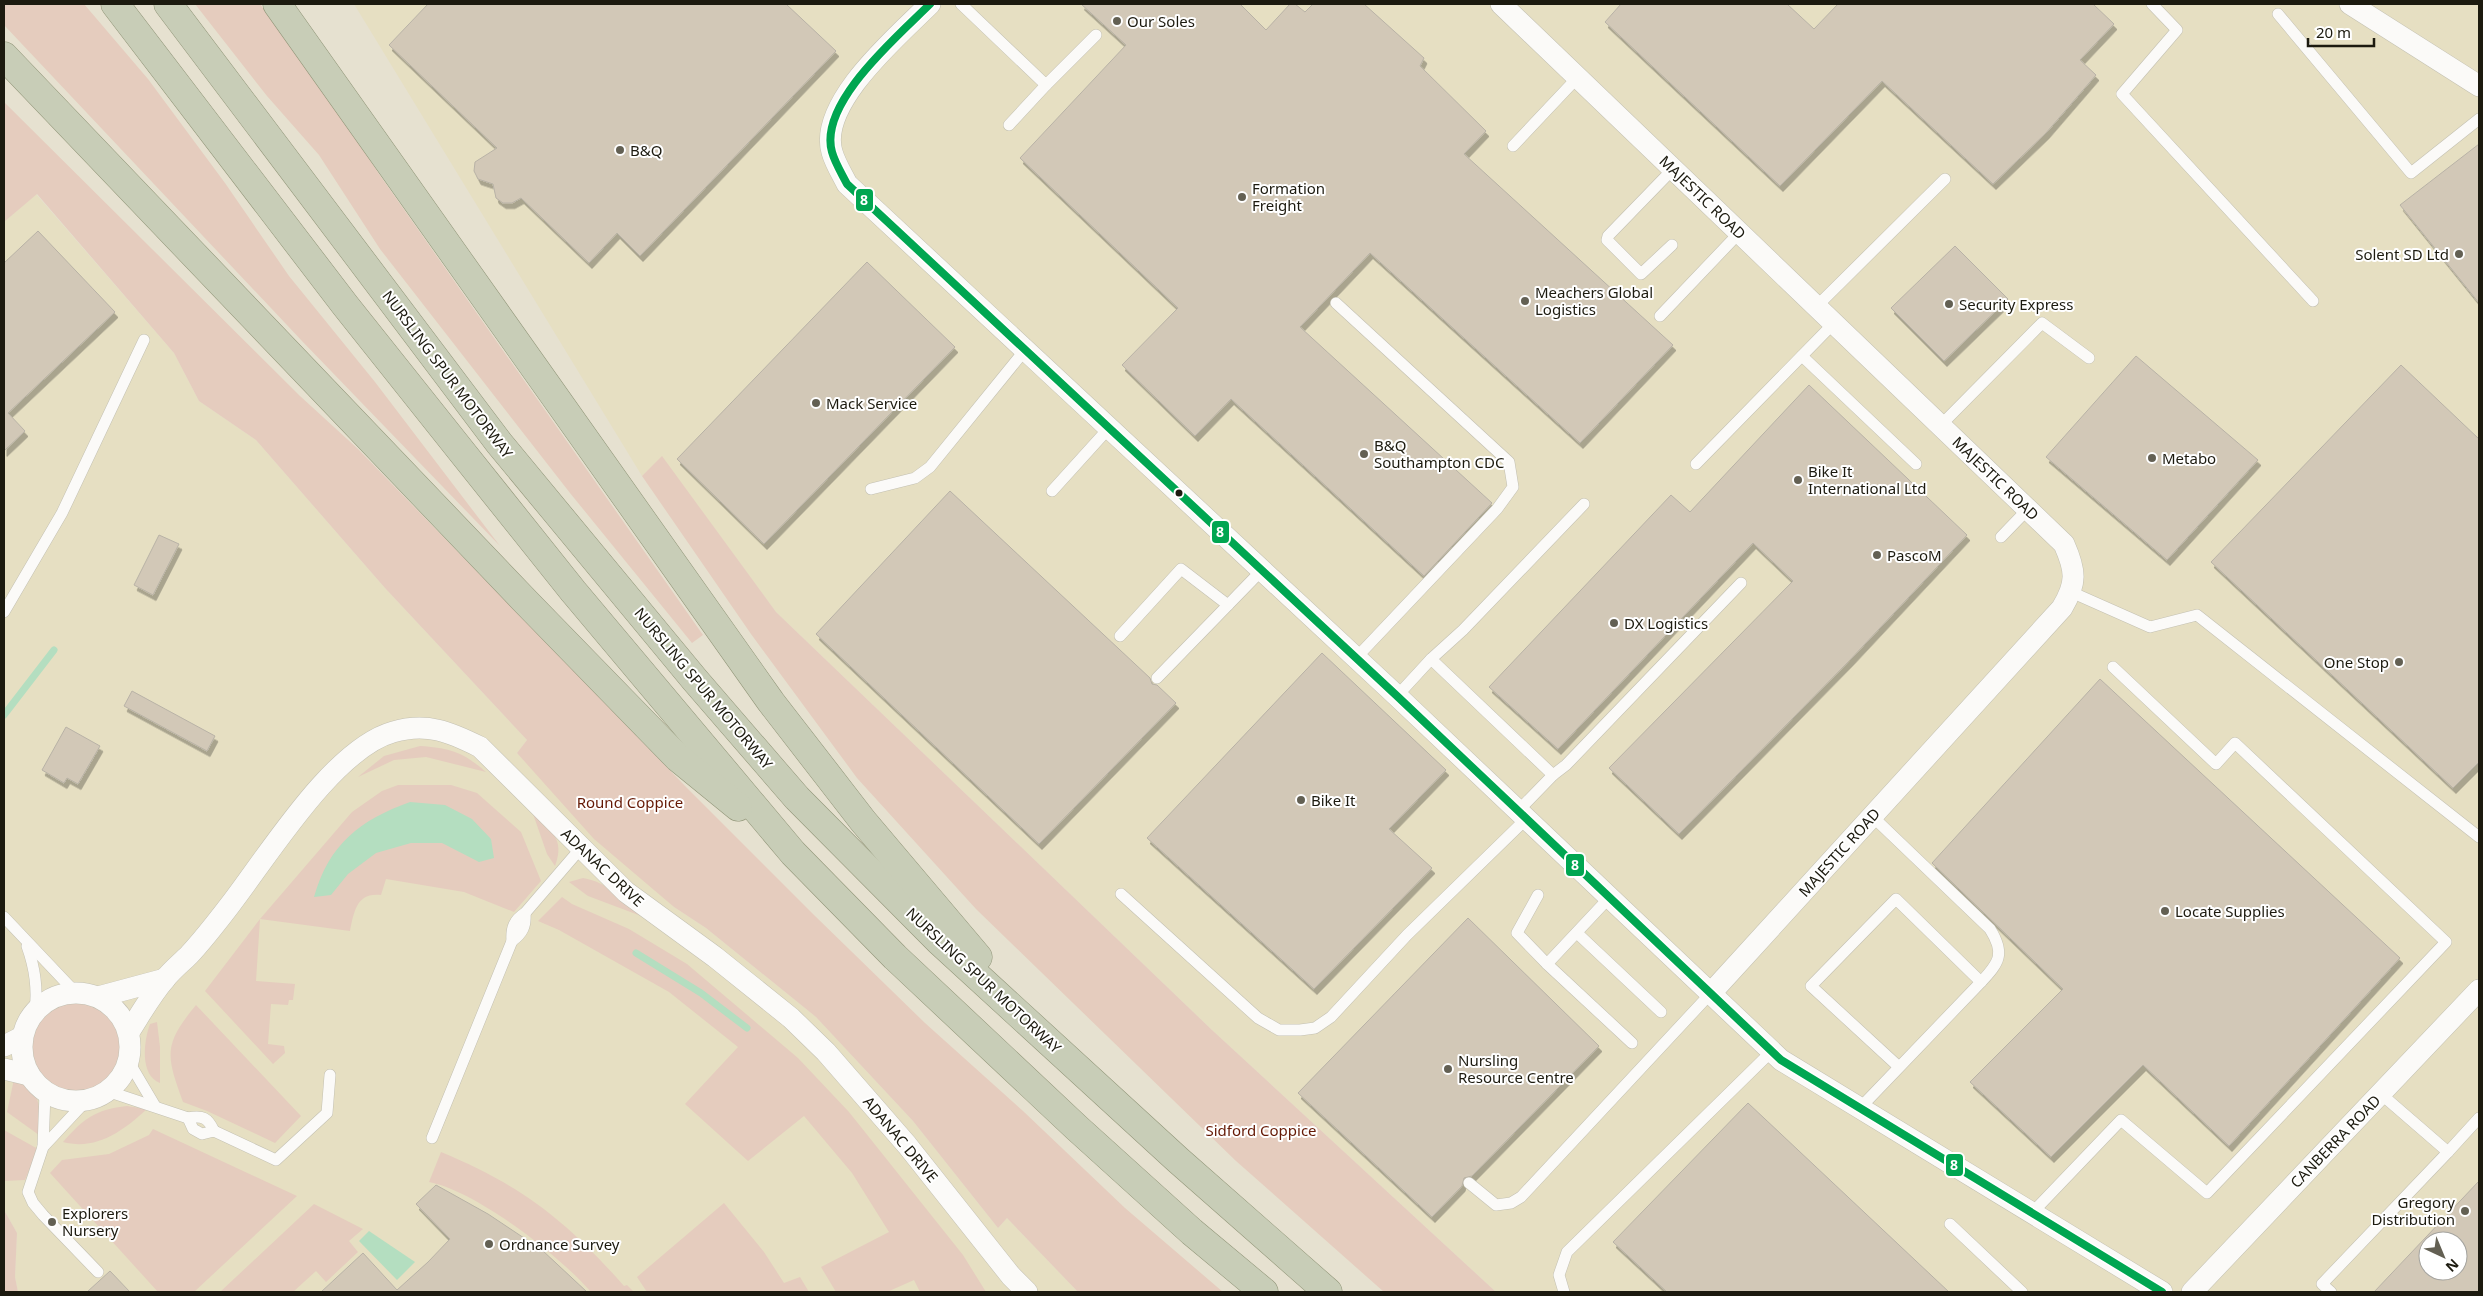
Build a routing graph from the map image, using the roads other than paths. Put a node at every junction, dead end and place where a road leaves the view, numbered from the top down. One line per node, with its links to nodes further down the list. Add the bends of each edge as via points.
1 (116, 4): 56 (highway, via 462,452 573,591)
2 (168, 4): 73 (highway, NURSLING SPUR MOTORWAY, via 499,443 695,680 797,798 940,941)
3 (277, 4): 73 (highway, via 771,702 863,821)
4 (961, 4): 13 (lane)
5 (1501, 4): 12 (street, MAJESTIC ROAD)
6 (2152, 4): 22 (lane, via 2177,30 2122,94)
7 (2350, 4): 14 (street)
8 (926, 5): 28 (street, via 850,87 831,122 832,152 847,184)
9 (2278, 14): 15 (lane, via 2410,173)
10 (1096, 35): 13 (lane)
11 (4, 56): 56 (highway, via 678,758)
12 (1578, 77): 17 (lane); 18 (street, MAJESTIC ROAD)
13 (1046, 85): 16 (lane)
14 (2479, 86)
15 (2479, 119)
16 (1009, 125)
17 (1513, 146)
18 (1673, 168): 20 (street, MAJESTIC ROAD); 21 (lane, via 1607,240 1641,274)
19 (1945, 179): 24 (lane)
20 (1740, 232): 24 (street, MAJESTIC ROAD); 25 (lane)
21 (1672, 245)
22 (2313, 301)
23 (1336, 303): 46 (lane, via 1509,462 1513,487 1497,509)
24 (1817, 306): 26 (street, MAJESTIC ROAD)
25 (1660, 316)
26 (1834, 323): 29 (lane); 31 (street, MAJESTIC ROAD)
27 (144, 340): 44 (lane, via 62,513)
28 (1025, 350): 32 (street); 35 (lane, via 930,467 915,478)
29 (1802, 356): 33 (lane); 34 (lane)
30 (2089, 358): 31 (lane, via 2042,323)
31 (1941, 425): 38 (street, MAJESTIC ROAD)
32 (1109, 428): 36 (lane); 40 (street)
33 (1696, 464)
34 (1916, 464)
35 (871, 489)
36 (1052, 491)
37 (1584, 504): 47 (lane)
38 (2028, 509): 39 (lane); 42 (street, MAJESTIC ROAD, via 2064,544 2072,561)
39 (2001, 537)
40 (1262, 570): 43 (lane); 46 (street)
41 (1741, 583): 51 (lane)
42 (2071, 592): 53 (street, MAJESTIC ROAD, via 2062,608); 54 (lane, via 2150,626 2197,615)
43 (1228, 605): 45 (lane, via 1181,570); 49 (lane)
44 (4, 612)
45 (1120, 636)
46 (1356, 658): 50 (street)
47 (1431, 659): 50 (lane); 51 (lane)
48 (2113, 667): 93 (lane, via 2216,764 2235,743 2446,942 2207,1193 2121,1120)
49 (1157, 678)
50 (1397, 696): 52 (street)
51 (1553, 775): 52 (lane)
52 (1521, 816): 57 (lane, via 1331,1017 1315,1028 1279,1030 1258,1018); 59 (street)
53 (1872, 816): 65 (lane, via 1990,929 1999,944 1999,957); 68 (street, MAJESTIC ROAD)
54 (2479, 837)
55 (581, 848): 64 (street, ADANAC DRIVE, via 480,747 455,734 424,726 393,732 367,743 337,769 284,831 230,906); 89 (lane, via 525,913 526,922 521,934 512,941); 96 (street, ADANAC DRIVE, via 626,892 791,1018 826,1052 907,1144)
56 (793, 853): 97 (highway, via 895,957 1077,1128)
57 (1121, 894)
58 (1538, 895): 63 (lane, via 1517,933)
59 (1608, 898): 61 (lane); 68 (street)
60 (4, 917): 62 (lane)
61 (1577, 933): 63 (lane); 71 (lane)
62 (25, 940): 67 (lane); 70 (lane, via 34,966)
63 (1547, 964): 75 (lane)
64 (165, 979): 69 (street, ADANAC DRIVE); 72 (street, ADANAC DRIVE)
65 (1981, 982): 78 (lane); 78 (lane, via 1896,899 1811,986)
66 (2479, 990): 84 (street, CANBERRA ROAD)
67 (75, 992): 69 (street); 70 (street, via 54,996)
68 (1711, 993): 76 (street); 92 (lane, via 1521,1197 1496,1206)
69 (98, 997): 72 (street, via 116,1009)
70 (35, 1011): 74 (street)
71 (1661, 1012)
72 (128, 1032): 77 (street)
73 (1047, 1039): 98 (highway, NURSLING SPUR MOTORWAY)
74 (13, 1042): 80 (street)
75 (1632, 1043)
76 (1771, 1052): 87 (street); 99 (lane, via 1567,1252 1559,1275)
77 (129, 1062): 82 (street, via 120,1079); 86 (lane)
78 (1898, 1068): 87 (lane)
79 (4, 1069): 80 (street)
80 (29, 1075): 83 (street)
81 (330, 1075): 86 (lane, via 327,1113 276,1160 214,1131 209,1120 200,1116 188,1118)
82 (107, 1092): 85 (street); 86 (lane)
83 (46, 1093): 85 (street, via 65,1101); 90 (lane)
84 (2381, 1094): 91 (lane); 102 (street, CANBERRA ROAD)
85 (86, 1101): 90 (lane)
86 (155, 1106)
87 (1860, 1108): 93 (street)
88 (2479, 1118): 91 (lane)
89 (432, 1138)
90 (43, 1147): 95 (lane, via 28,1192 33,1203)
91 (2448, 1152): 103 (lane, via 2322,1284)
92 (1470, 1183)
93 (2033, 1212): 101 (street)
94 (1950, 1224): 100 (lane)
95 (98, 1272)
96 (1027, 1292)
97 (1264, 1292)
98 (1328, 1292)
99 (1564, 1292)
100 (2022, 1292)
101 (2162, 1292)
102 (2192, 1292)
103 (2331, 1292)

